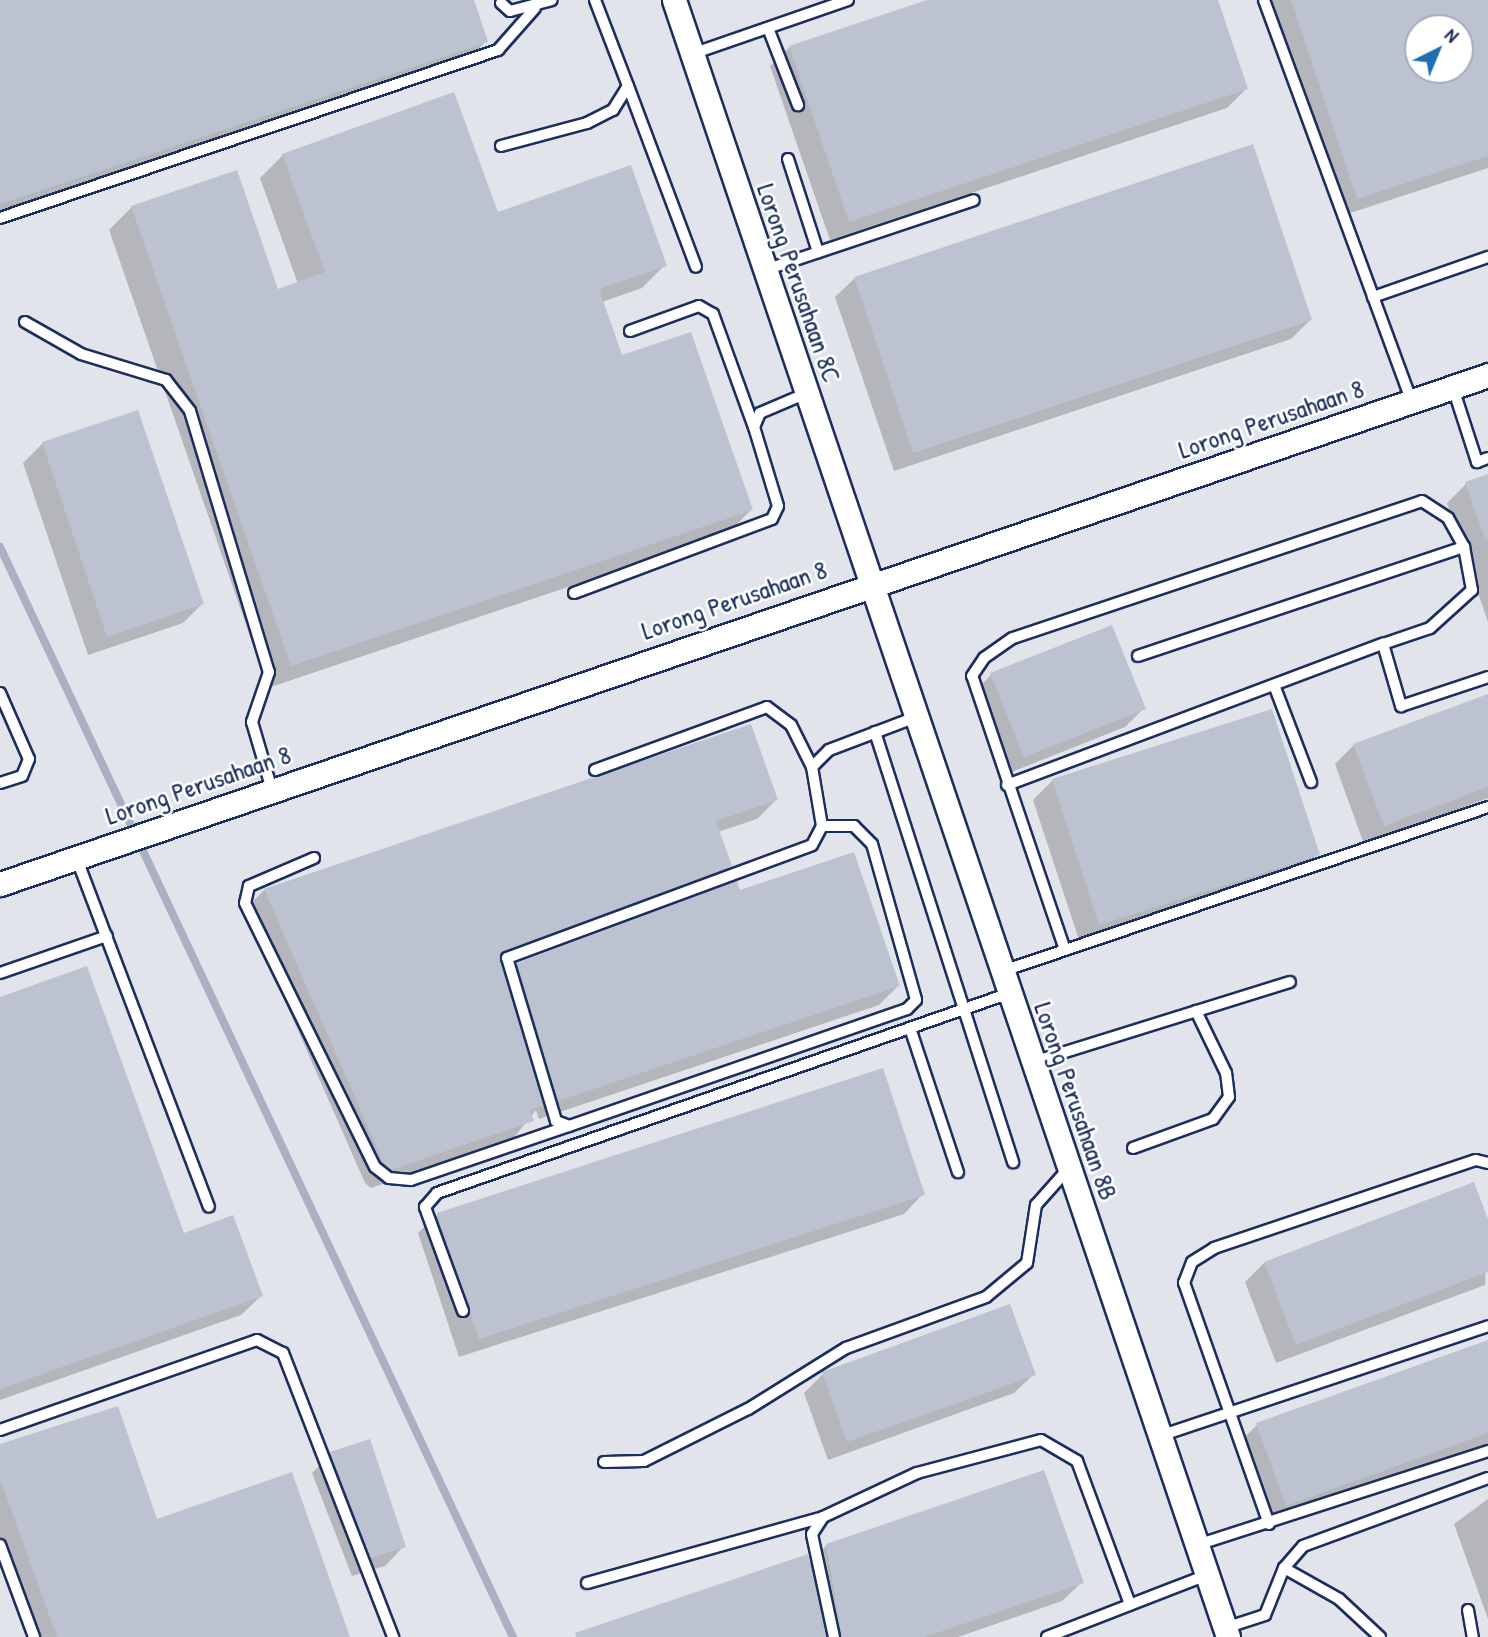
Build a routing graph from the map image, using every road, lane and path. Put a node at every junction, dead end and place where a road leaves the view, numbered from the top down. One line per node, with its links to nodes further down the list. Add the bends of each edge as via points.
1 (552, 0): 7 (lane)
2 (595, 0): 10 (lane)
3 (848, 0): 8 (lane)
4 (1264, 0): 20 (lane)
5 (678, 2): 9 (street, Lorong Perusahaan 8C)
6 (501, 3): 7 (lane, via 510,11)
7 (535, 8): 15 (lane, via 498,50)
8 (768, 28): 9 (lane); 11 (lane)
9 (692, 54): 19 (street, Lorong Perusahaan 8C)
10 (628, 86): 12 (lane, via 613,110 587,123); 18 (lane)
11 (798, 105)
12 (500, 146)
13 (788, 159): 16 (lane)
14 (974, 200): 16 (lane)
15 (0, 218)
16 (818, 253): 19 (lane)
17 (1488, 257): 20 (lane)
18 (696, 267)
19 (765, 270): 25 (street, Lorong Perusahaan 8C)
20 (1373, 297): 26 (lane)
21 (25, 322): 44 (lane, via 81,354 166,380 190,411 269,672 267,692 252,722)
22 (630, 331): 27 (lane, via 699,306 713,314)
23 (1488, 376): 24 (street, Lorong Perusahaan 8)
24 (1453, 388): 26 (street, Lorong Perusahaan 8); 28 (lane, via 1477,461)
25 (807, 393): 27 (lane, via 760,413); 30 (street, Lorong Perusahaan 8C)
26 (1412, 402): 30 (street, Lorong Perusahaan 8)
27 (754, 427): 31 (lane, via 778,506 772,519)
28 (1488, 458)
29 (1464, 547): 32 (lane, via 1472,590 1430,628); 33 (lane); 43 (lane, via 1448,518 1422,501 1013,638 984,658 972,676)
30 (871, 583): 37 (street, Lorong Perusahaan 8B); 44 (street, Lorong Perusahaan 8)
31 (574, 593)
32 (1383, 643): 34 (lane, via 1401,706); 35 (lane)
33 (1138, 656)
34 (1488, 677)
35 (1274, 685): 41 (lane); 43 (lane)
36 (0, 693): 42 (lane, via 29,759 22,776)
37 (916, 717): 38 (lane); 53 (street, Lorong Perusahaan 8B)
38 (875, 732): 39 (lane, via 829,750); 55 (lane)
39 (812, 767): 40 (lane, via 791,725 767,707); 46 (lane)
40 (595, 770)
41 (1311, 782)
42 (0, 783)
43 (1007, 785): 51 (lane)
44 (272, 790): 47 (street, Lorong Perusahaan 8)
45 (1488, 807): 51 (lane)
46 (822, 826): 59 (lane, via 812,845 783,859 507,958 550,1111); 59 (lane, via 854,826 872,844 916,1000 907,1009)
47 (76, 857): 49 (street, Lorong Perusahaan 8); 50 (lane)
48 (314, 858): 59 (lane, via 249,886 245,903 375,1167 389,1178 411,1180)
49 (0, 884)
50 (107, 936): 52 (lane); 65 (lane)
51 (1065, 950): 53 (lane)
52 (0, 973)
53 (1006, 982): 55 (lane); 58 (street, Lorong Perusahaan 8B)
54 (1290, 982): 56 (lane)
55 (966, 1008): 57 (lane); 61 (lane)
56 (1196, 1011): 58 (lane); 60 (lane, via 1226,1073 1228,1097 1213,1119)
57 (910, 1028): 64 (lane); 66 (lane, via 437,1194 425,1207)
58 (1033, 1062): 63 (street, Lorong Perusahaan 8B)
59 (569, 1126)
60 (1133, 1148)
61 (1013, 1162)
62 (1488, 1163): 68 (lane, via 1463,1164 1214,1248 1192,1262 1184,1283)
63 (1069, 1168): 70 (street, Lorong Perusahaan 8B); 72 (lane, via 1036,1205 1027,1263 986,1297 846,1348 748,1409 644,1461)
64 (958, 1172)
65 (209, 1207)
66 (463, 1311)
67 (1488, 1326): 68 (lane)
68 (1233, 1411): 70 (lane); 75 (lane)
69 (0, 1430): 85 (lane, via 257,1340 283,1353)
70 (1160, 1436): 77 (street, Lorong Perusahaan 8B)
71 (1488, 1451): 75 (lane)
72 (604, 1462)
73 (1488, 1478): 78 (lane, via 1338,1528 1303,1546)
74 (823, 1517): 80 (lane); 81 (lane, via 917,1473 1041,1440 1077,1461); 86 (lane, via 812,1534)
75 (1269, 1524): 77 (lane)
76 (0, 1545): 84 (lane)
77 (1197, 1545): 79 (street, Lorong Perusahaan 8B)
78 (1284, 1569): 83 (lane, via 1265,1615); 88 (lane, via 1339,1599)
79 (1207, 1575): 81 (lane); 83 (street, Lorong Perusahaan 8B)
80 (587, 1583)
81 (1130, 1604): 87 (lane)
82 (1468, 1610): 89 (lane)
83 (1226, 1632)
84 (34, 1637)
85 (393, 1637)
86 (834, 1637)
87 (1047, 1637)
88 (1380, 1637)
89 (1473, 1637)

